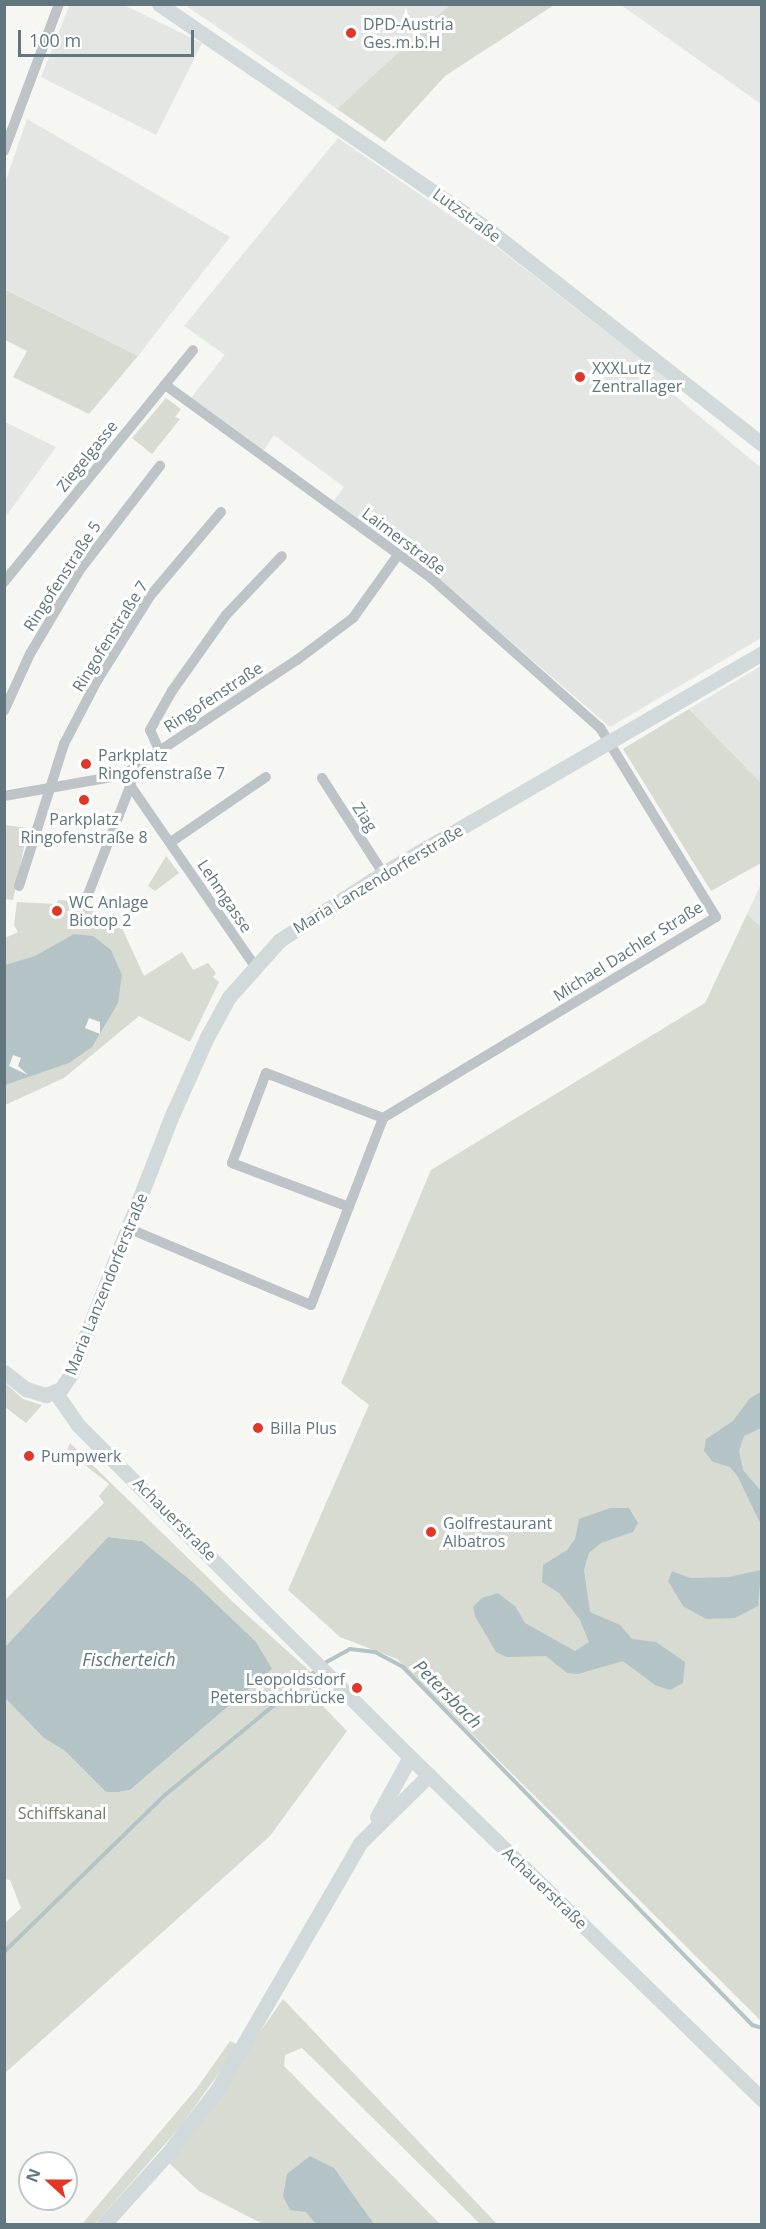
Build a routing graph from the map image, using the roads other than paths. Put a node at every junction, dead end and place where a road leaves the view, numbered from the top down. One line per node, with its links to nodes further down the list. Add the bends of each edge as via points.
1 (159, 4): 6 (street, Lutzstraße, via 485,227)
2 (57, 5): 3 (street)
3 (4, 151)
4 (193, 350): 5 (street, Ziegelgasse)
5 (165, 385): 9 (street, Laimerstraße); 11 (street, Ziegelgasse)
6 (762, 444)
7 (160, 466): 13 (street, Ringofenstraße 5, via 80,571 30,654)
8 (221, 512): 19 (street, Ringofenstraße 7, via 170,571 126,632 73,727)
9 (398, 555): 14 (street, Laimerstraße, via 431,578 600,728); 15 (street, Ringofenstraße, via 352,618 297,660)
10 (282, 556): 15 (street, via 226,615 172,691 150,730)
11 (4, 582)
12 (762, 653): 14 (street, Maria Lanzendorferstraße)
13 (4, 711)
14 (609, 742): 22 (street, Maria Lanzendorferstraße); 26 (street, Michael Dachler Straße, via 716,917)
15 (159, 750): 18 (street, Ringofenstraße)
16 (266, 777): 21 (street)
17 (322, 778): 22 (street, Ziag)
18 (127, 780): 19 (street, Ringofenstraße); 21 (street, Lehmgasse); 24 (street)
19 (47, 789): 20 (street, Ringofenstraße); 23 (street, Ringofenstraße 7)
20 (4, 796)
21 (171, 842): 25 (street, Lehmgasse)
22 (383, 873): 25 (street, Maria Lanzendorferstraße, via 313,916 280,940)
23 (19, 886)
24 (87, 897)
25 (255, 966): 28 (street, Maria Lanzendorferstraße, via 229,997 207,1037 173,1113)
26 (383, 1118): 27 (street); 27 (street, via 266,1073 232,1163)
27 (349, 1208): 28 (street, via 311,1305)
28 (130, 1229): 30 (street, Maria Lanzendorferstraße, via 76,1364)
29 (4, 1372): 30 (street, via 36,1394)
30 (55, 1392): 31 (street, Achauerstraße, via 77,1424)
31 (410, 1757): 32 (street, Achauerstraße); 33 (street)
32 (429, 1775): 33 (street); 34 (street, Achauerstraße)
33 (372, 1828): 35 (street, via 338,1876 264,2014 217,2090 168,2153)
34 (762, 2099)
35 (104, 2224)

